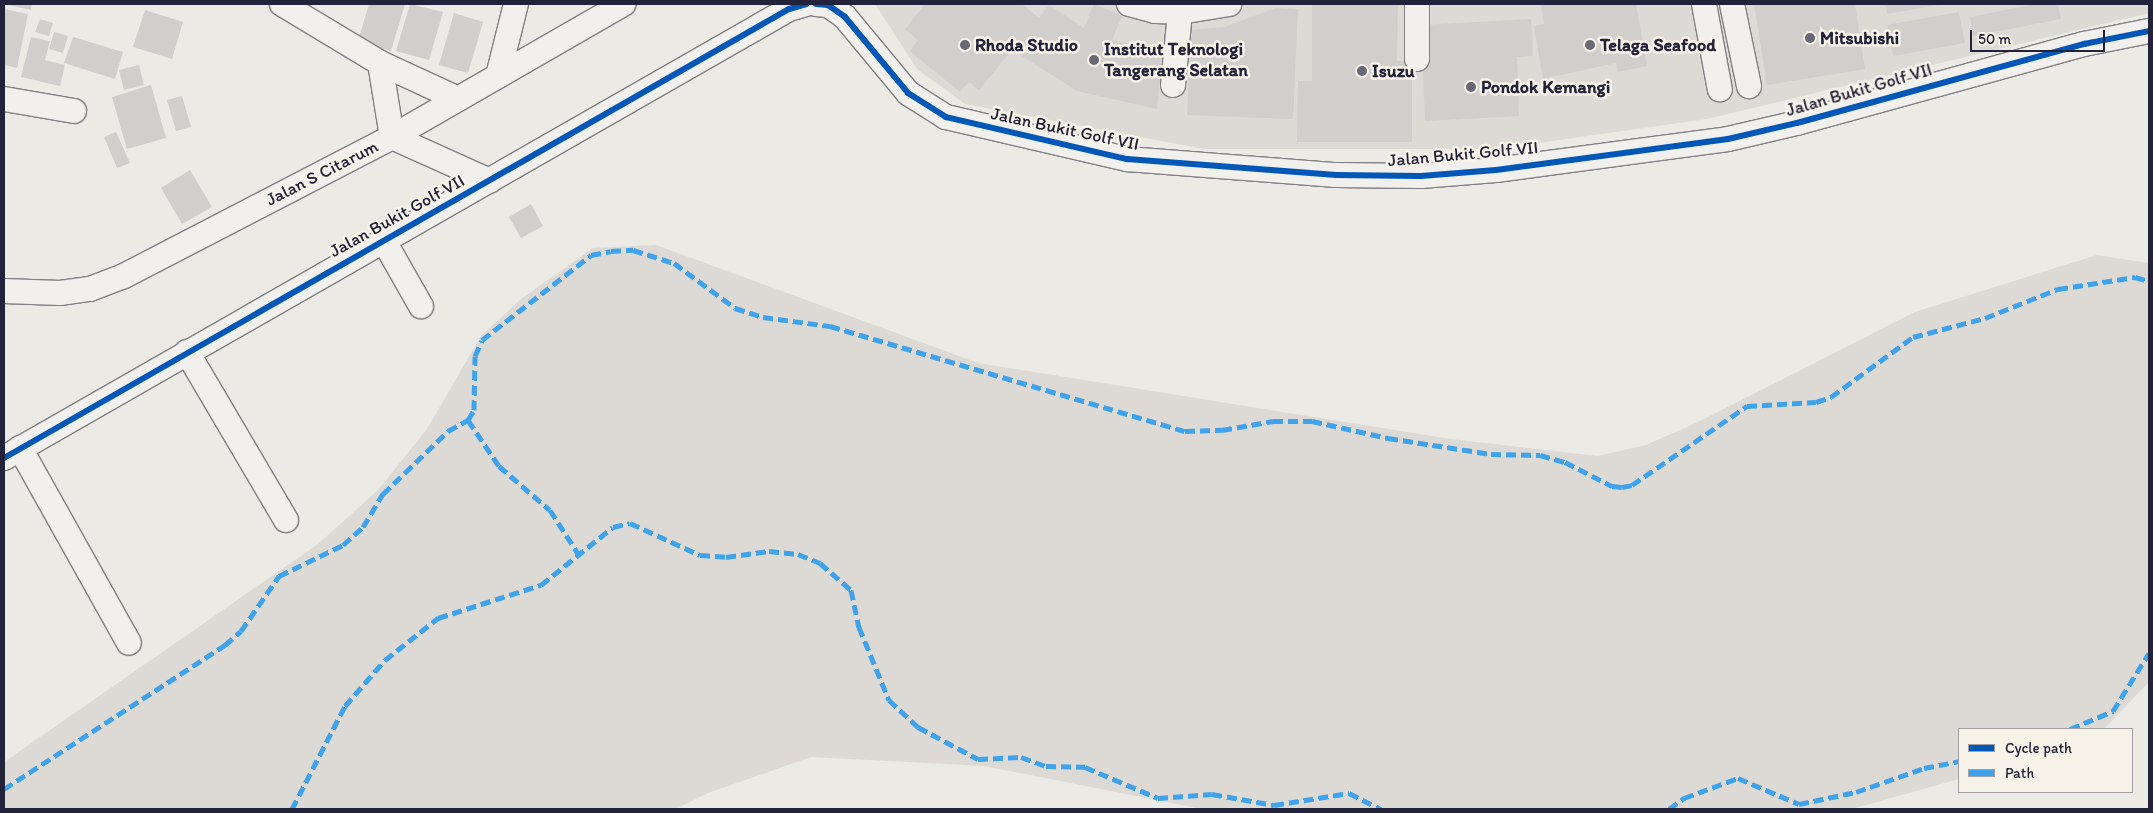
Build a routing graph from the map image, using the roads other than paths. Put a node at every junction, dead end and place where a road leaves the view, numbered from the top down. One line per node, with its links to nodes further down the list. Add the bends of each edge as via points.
1 (282, 4): 14 (street)
2 (516, 4): 15 (street)
3 (623, 4): 15 (street, Jalan S Citarum)
4 (806, 4): 23 (street, Jalan Bukit Golf VII, via 789,9)
5 (816, 4): 12 (street, Jalan Bukit Golf VII, via 828,5 845,18 908,93 946,117 1127,159 1336,175 1421,176 1496,170 1709,142 1798,124 2084,44)
6 (1129, 4): 11 (street, via 1155,11)
7 (1230, 4): 11 (street)
8 (1417, 4): 13 (street)
9 (1704, 4): 18 (street)
10 (1732, 4): 17 (street)
11 (1180, 12): 16 (street)
12 (2149, 32)
13 (1418, 59)
14 (380, 63): 19 (street); 22 (street)
15 (498, 76): 19 (street, Jalan S Citarum)
16 (1173, 85)
17 (1749, 86)
18 (1720, 90)
19 (458, 99): 22 (street, Jalan S Citarum)
20 (4, 100): 21 (street)
21 (74, 111)
22 (392, 137): 23 (street); 25 (street, Jalan S Citarum, via 124,276 90,289 60,293)
23 (490, 181): 24 (street, Jalan Bukit Golf VII)
24 (384, 241): 26 (street); 27 (street, Jalan Bukit Golf VII)
25 (4, 291)
26 (421, 306)
27 (187, 352): 28 (street, Jalan Bukit Golf VII); 29 (street)
28 (12, 453): 30 (street)
29 (286, 520)
30 (129, 642)

